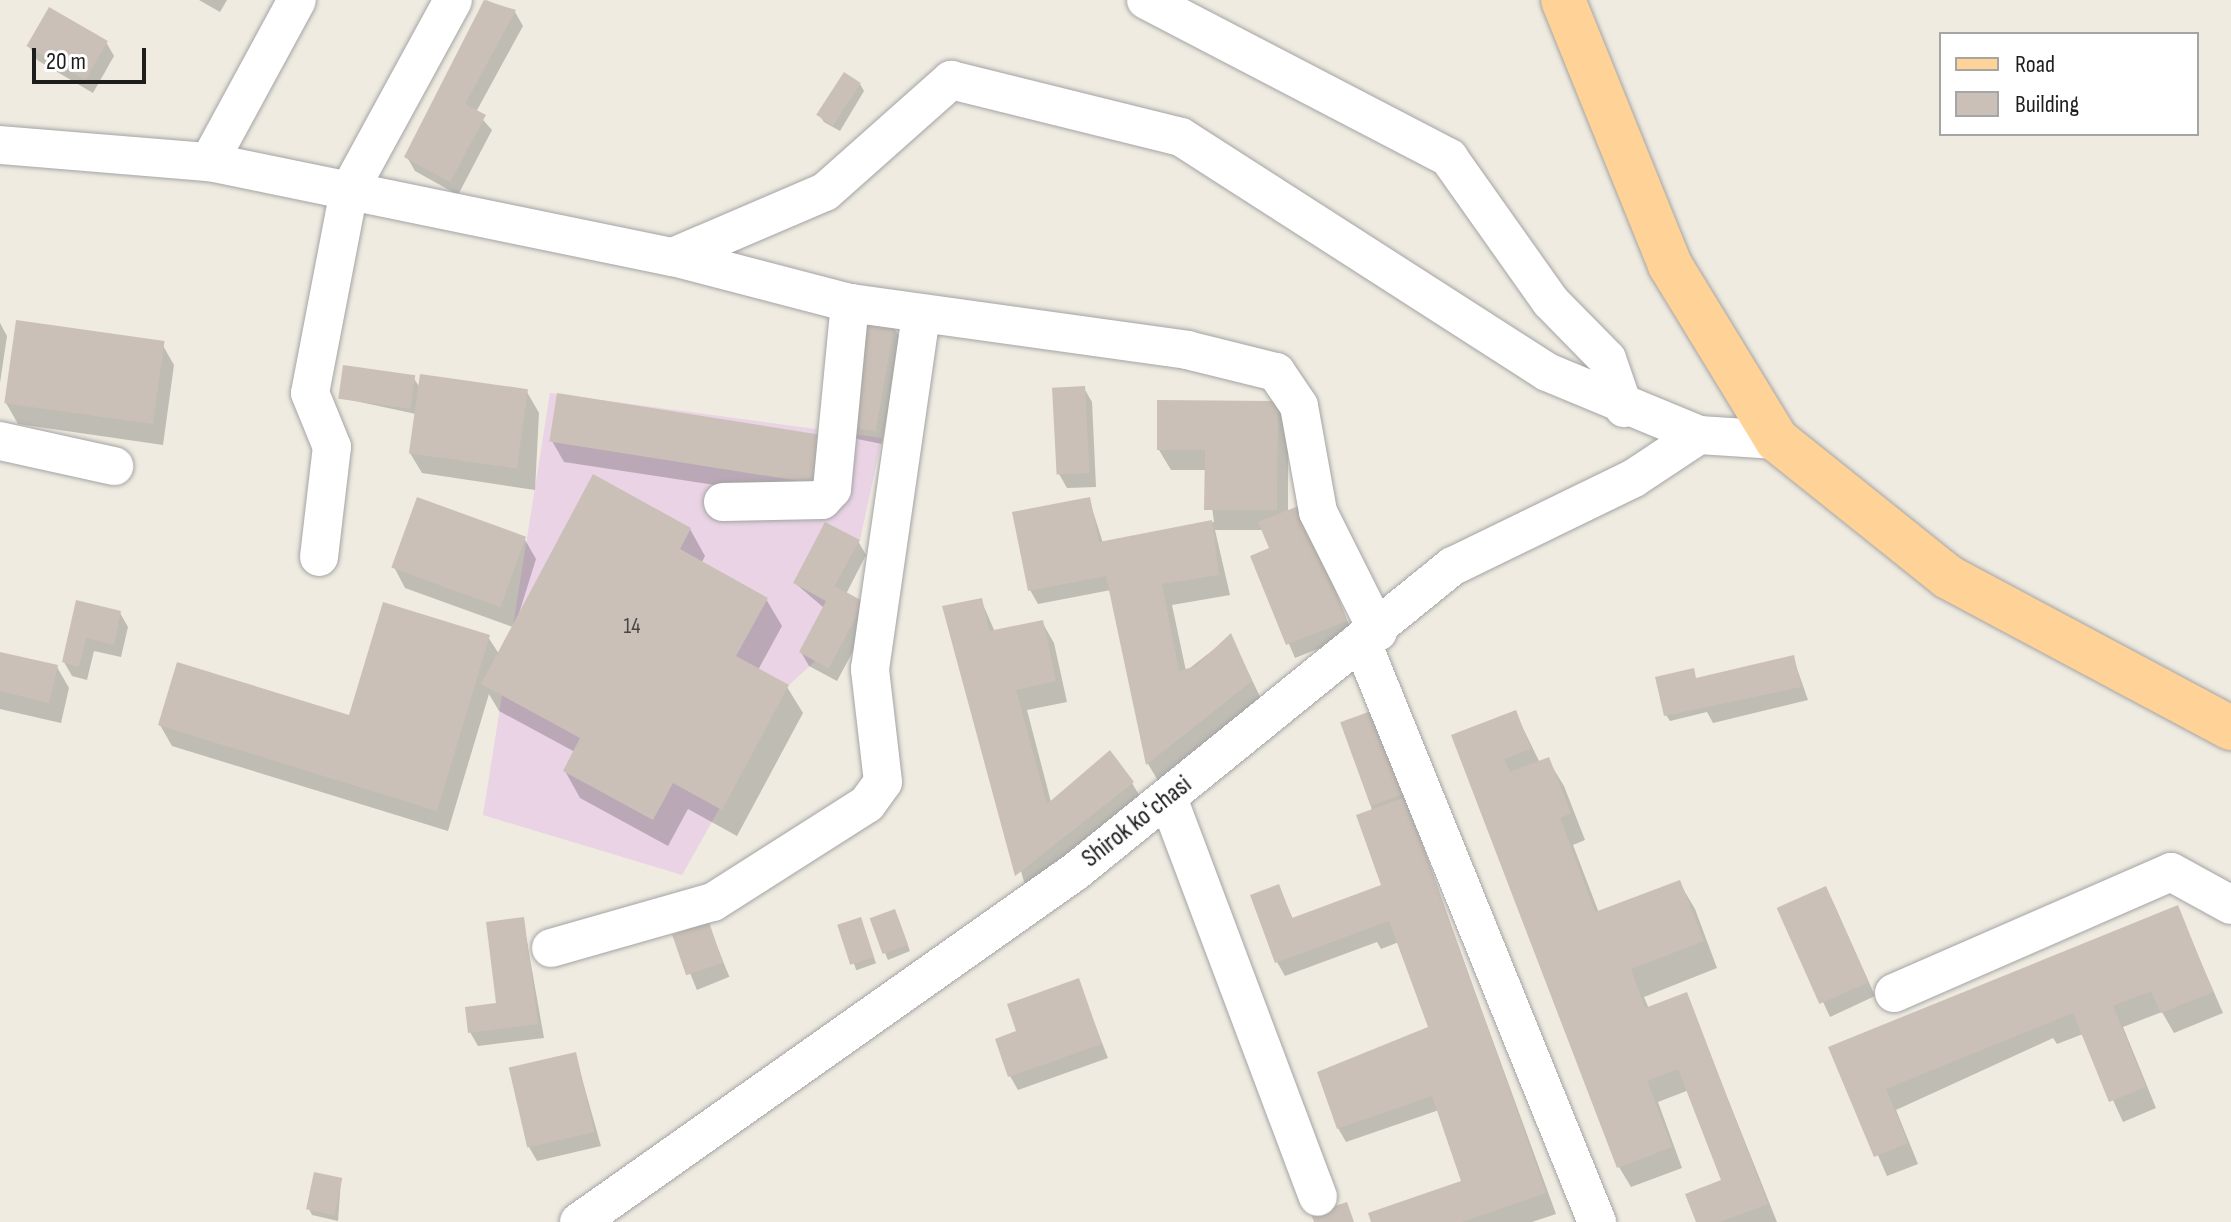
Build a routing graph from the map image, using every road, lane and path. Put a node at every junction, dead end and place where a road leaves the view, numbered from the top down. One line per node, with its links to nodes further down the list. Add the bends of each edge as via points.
1 (297, 0): 6 (street)
2 (453, 0): 7 (street)
3 (1146, 0): 11 (street, via 1449,158 1551,302 1607,359)
4 (1563, 0): 13 (main road, via 1670,265)
5 (0, 145): 6 (street)
6 (209, 162): 7 (street)
7 (349, 191): 8 (street); 17 (street, via 310,393 332,447)
8 (673, 257): 9 (street); 11 (street, via 825,192 951,80 1181,137 1547,372)
9 (850, 303): 10 (street); 16 (street, via 832,489 822,500)
10 (921, 314): 18 (street, via 1187,350 1276,372 1299,406 1318,512); 22 (street, via 870,669 883,782 867,804 713,902)
11 (1624, 408): 12 (street)
12 (1699, 435): 13 (street); 18 (street, Shirok koʻchasi, via 1634,478 1453,566)
13 (1777, 440): 19 (main road, via 1948,577)
14 (0, 441): 15 (street)
15 (114, 466)
16 (723, 502)
17 (319, 557)
18 (1370, 638): 20 (street, Shirok koʻchasi); 26 (street)
19 (2231, 728)
20 (1168, 798): 24 (street); 25 (street, Shirok koʻchasi)
21 (2231, 905): 23 (street, via 2171,872)
22 (551, 948)
23 (1894, 993)
24 (1318, 1197)
25 (579, 1222)
26 (1597, 1222)

